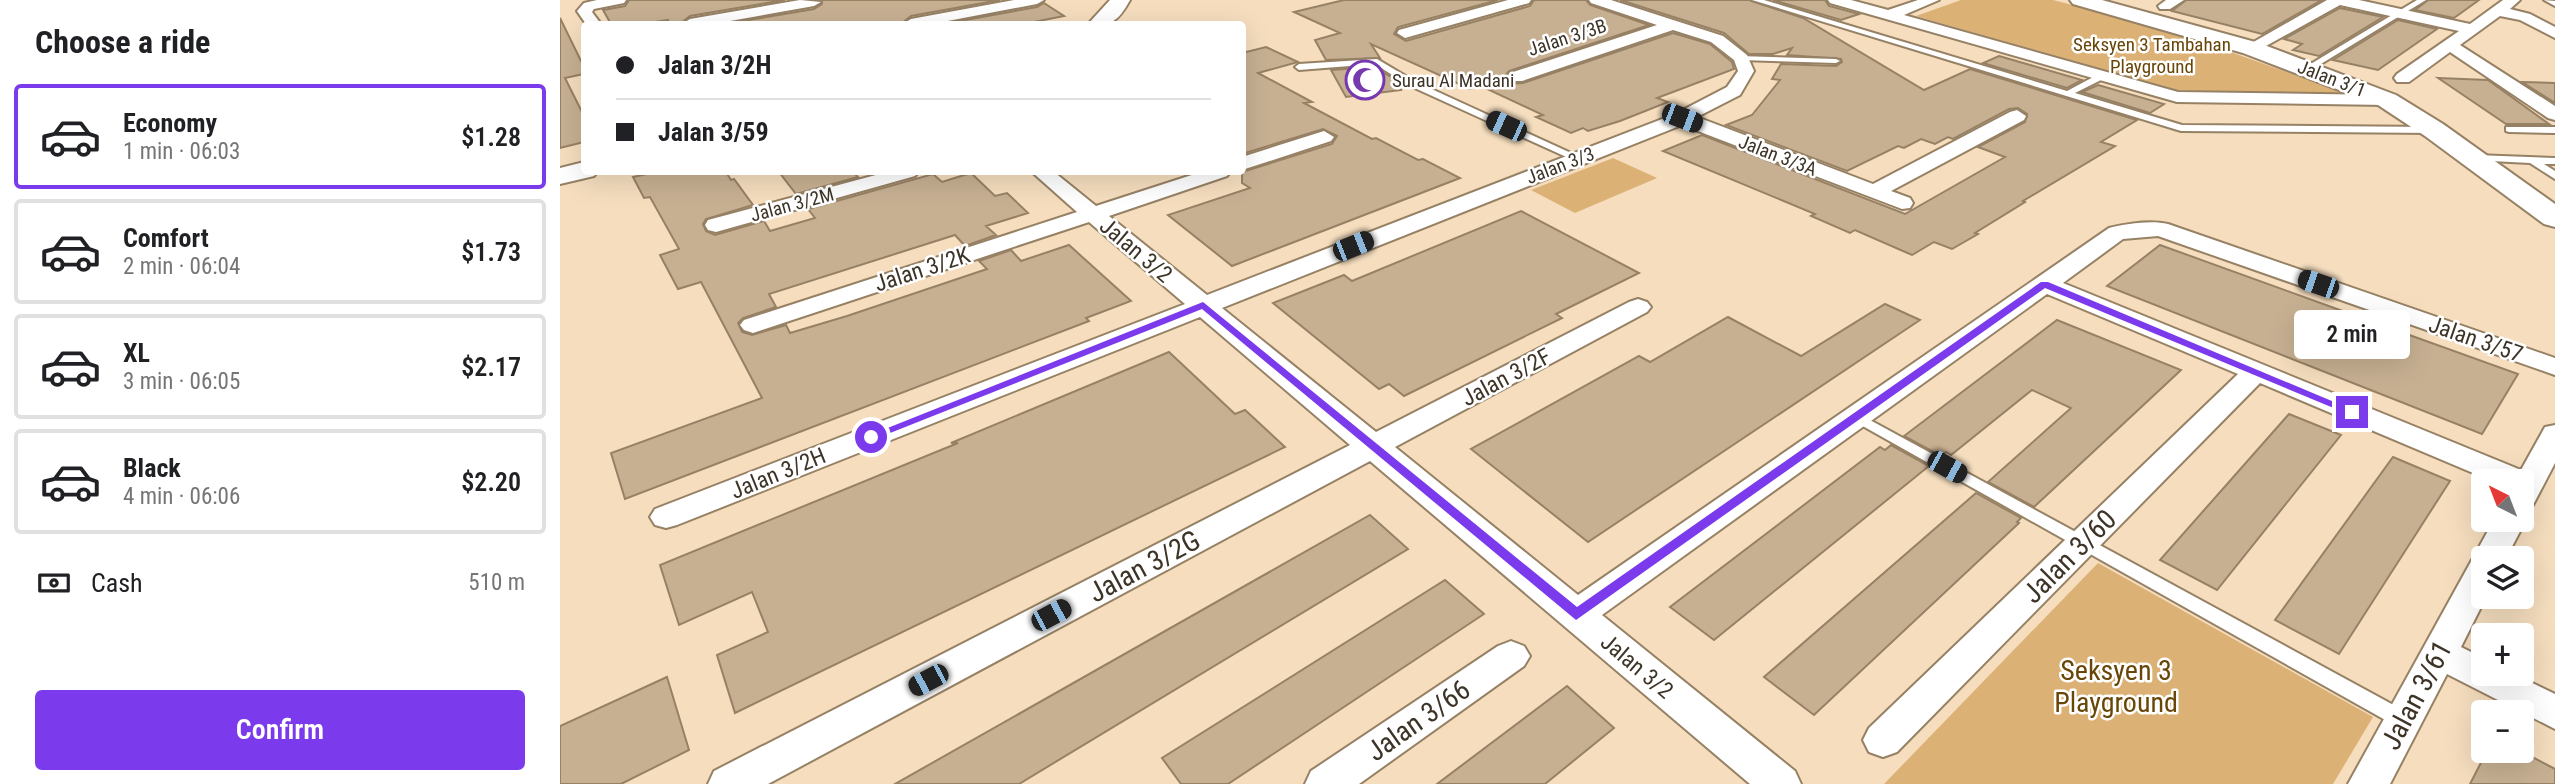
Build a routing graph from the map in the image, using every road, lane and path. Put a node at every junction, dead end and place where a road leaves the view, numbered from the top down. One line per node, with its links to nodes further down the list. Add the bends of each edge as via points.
1 (1037, 0): 21 (street)
2 (1120, 0): 22 (street)
3 (1524, 0): 25 (street)
4 (1596, 0): 23 (street)
5 (1756, 0): 36 (lane)
6 (1835, 0): 18 (street)
7 (1932, 0): 18 (street)
8 (2080, 0): 28 (street, Jalan 3/1)
9 (2423, 0): 17 (lane)
10 (2513, 0): 16 (street)
11 (2548, 0): 15 (lane)
12 (612, 1): 19 (street, via 589,6 584,11)
13 (2333, 1): 17 (street); 28 (street)
14 (814, 2): 20 (street)
15 (2555, 4)
16 (2498, 10): 24 (street); 26 (street, via 2525,17)
17 (2401, 13): 24 (street); 32 (lane)
18 (1889, 15): 34 (street)
19 (591, 21)
20 (707, 21)
21 (927, 21)
22 (1102, 21)
23 (1672, 25): 29 (street, via 1717,39); 33 (street, Jalan 3/3B)
24 (2473, 29): 27 (street)
25 (1405, 33)
26 (2555, 33)
27 (2450, 45): 35 (street); 38 (street)
28 (2251, 48): 32 (street, Jalan 3/1)
29 (1741, 58): 30 (lane); 40 (street, Jalan 3/3, via 1746,71 1734,91)
30 (1836, 61)
31 (1299, 67): 45 (lane, via 1379,61 1411,83)
32 (2308, 68): 37 (street, Jalan 3/1)
33 (1516, 76)
34 (2102, 76): 36 (lane); 37 (street, via 2177,97)
35 (2403, 78)
36 (2069, 93): 42 (lane, via 2181,128)
37 (2387, 100): 42 (street, Jalan 3/1)
38 (2555, 114)
39 (2017, 116): 56 (street)
40 (1682, 118): 45 (street, Jalan 3/3); 56 (street, Jalan 3/3A)
41 (2509, 129): 43 (lane)
42 (2434, 130): 46 (street, Jalan 3/1)
43 (2555, 130)
44 (1324, 137): 49 (street)
45 (1577, 158): 62 (street, Jalan 3/3)
46 (2473, 158): 47 (lane); 59 (street, Jalan 3/1)
47 (2532, 160): 48 (lane); 55 (lane)
48 (2555, 161)
49 (1246, 163)
50 (581, 171): 54 (street)
51 (897, 175): 60 (street, Jalan 3/2M)
52 (1046, 175): 58 (street, Jalan 3/2)
53 (1211, 175): 58 (street, Jalan 3/2K)
54 (560, 176)
55 (2555, 176)
56 (1874, 192): 57 (street, Jalan 3/3A)
57 (1902, 203)
58 (1092, 213): 62 (street, Jalan 3/2); 64 (street, Jalan 3/2K)
59 (2555, 218)
60 (716, 225)
61 (2045, 284): 65 (street, Jalan 3/57, via 2117,233 2160,229); 66 (street); 67 (street)
62 (1203, 305): 69 (street, Jalan 3/2); 72 (street, Jalan 3/2H)
63 (1638, 307): 69 (street, Jalan 3/2F)
64 (753, 325)
65 (2555, 367)
66 (2256, 372): 70 (street); 73 (street, Jalan 3/60)
67 (1857, 417): 73 (lane); 75 (street)
68 (2555, 434): 71 (street)
69 (1373, 446): 75 (street, Jalan 3/2); 81 (street, Jalan 3/2G)
70 (2483, 469)
71 (2533, 469)
72 (666, 517)
73 (2083, 542): 79 (lane); 80 (street, Jalan 3/60)
74 (2471, 592): 76 (street, Jalan 3/61)
75 (1576, 615): 83 (street, Jalan 3/2)
76 (2439, 653): 78 (street); 79 (street, Jalan 3/61)
77 (1511, 656): 82 (street, Jalan 3/66)
78 (2555, 713)
79 (2403, 720): 84 (street, Jalan 3/61)
80 (1883, 740)
81 (729, 784)
82 (1326, 784)
83 (1780, 784)
84 (2369, 784)

